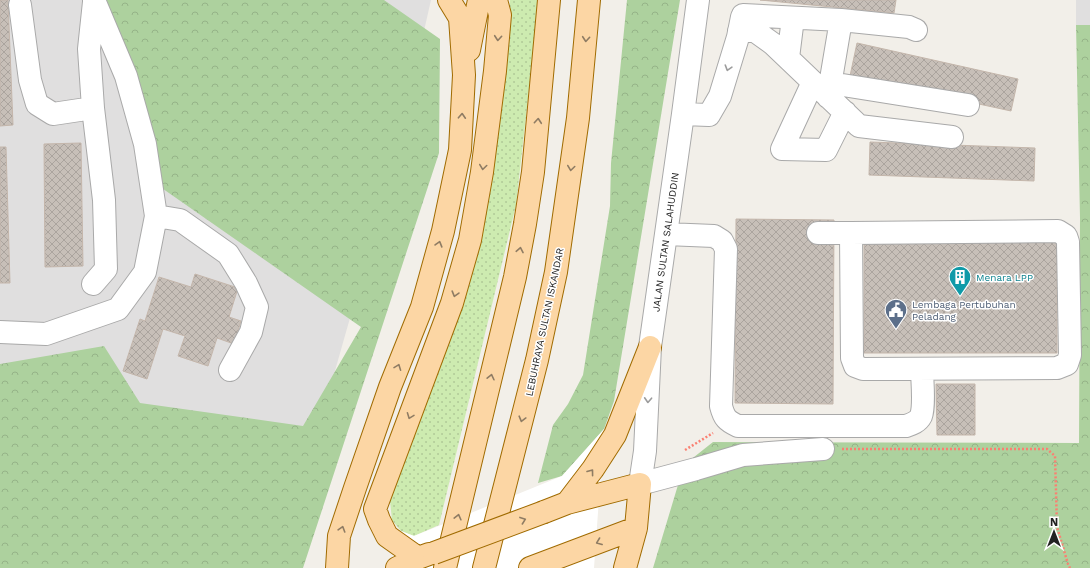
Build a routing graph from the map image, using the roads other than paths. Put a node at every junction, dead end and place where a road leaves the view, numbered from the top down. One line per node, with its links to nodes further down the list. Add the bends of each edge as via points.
1 (94, 0): 17 (street, via 88,49); 21 (street, via 126,76 145,144)
2 (449, 0): 14 (main road, via 460,18)
3 (479, 0): 14 (main road)
4 (496, 0): 34 (main road, one-way to 34, via 500,15 495,71 470,240 452,303 375,509 387,536)
5 (549, 0): 34 (main road, one-way to 5, via 515,277 533,172)
6 (589, 0): 38 (main road, LEBUHRAYA SULTAN ISKANDAR, one-way to 38, via 578,118 556,272 537,360)
7 (698, 0): 19 (street, JALAN SULTAN SALAHUDDIN)
8 (20, 5): 17 (street, via 30,80 37,104 53,114)
9 (743, 15): 10 (street); 13 (street, via 754,31); 19 (street, one-way to 19, via 720,96 709,115)
10 (793, 18): 11 (street); 13 (street)
11 (841, 20): 12 (street, via 909,27); 15 (street)
12 (916, 30)
13 (788, 58): 15 (street)
14 (464, 75): 36 (main road, one-way to 14, via 340,536 354,488 422,307 443,231 460,150)
15 (824, 87): 16 (street); 18 (street); 18 (street, via 782,149 826,150)
16 (968, 105)
17 (93, 108): 25 (street, via 104,200 106,269)
18 (844, 112): 20 (street, via 859,126)
19 (683, 114): 24 (street, JALAN SULTAN SALAHUDDIN)
20 (952, 137)
21 (156, 216): 26 (street, via 145,272 118,309 46,334); 29 (street, via 180,220 228,254 258,307 251,332)
22 (818, 233): 23 (street)
23 (851, 233): 28 (street, via 852,358 855,366 863,369); 28 (street, via 1058,232 1066,236 1069,257 1070,355 1067,364 1057,368)
24 (666, 234): 27 (street, JALAN SULTAN SALAHUDDIN); 28 (street, via 714,236 722,241 726,249 721,406 723,416 730,423 738,426 906,426 921,417)
25 (93, 284)
26 (0, 332)
27 (650, 347): 31 (street, JALAN SULTAN SALAHUDDIN, one-way to 31, via 646,451); 32 (main road, one-way to 27, via 615,435)
28 (922, 369)
29 (230, 370)
30 (823, 449): 31 (street, via 742,455)
31 (640, 484): 32 (main road); 33 (main road)
32 (567, 503): 34 (main road, one-way to 32, bridge)
33 (636, 528): 35 (main road, one-way to 35); 39 (main road)
34 (432, 560): 37 (main road)
35 (536, 566)
36 (337, 568)
37 (397, 568)
38 (484, 568)
39 (625, 568)

